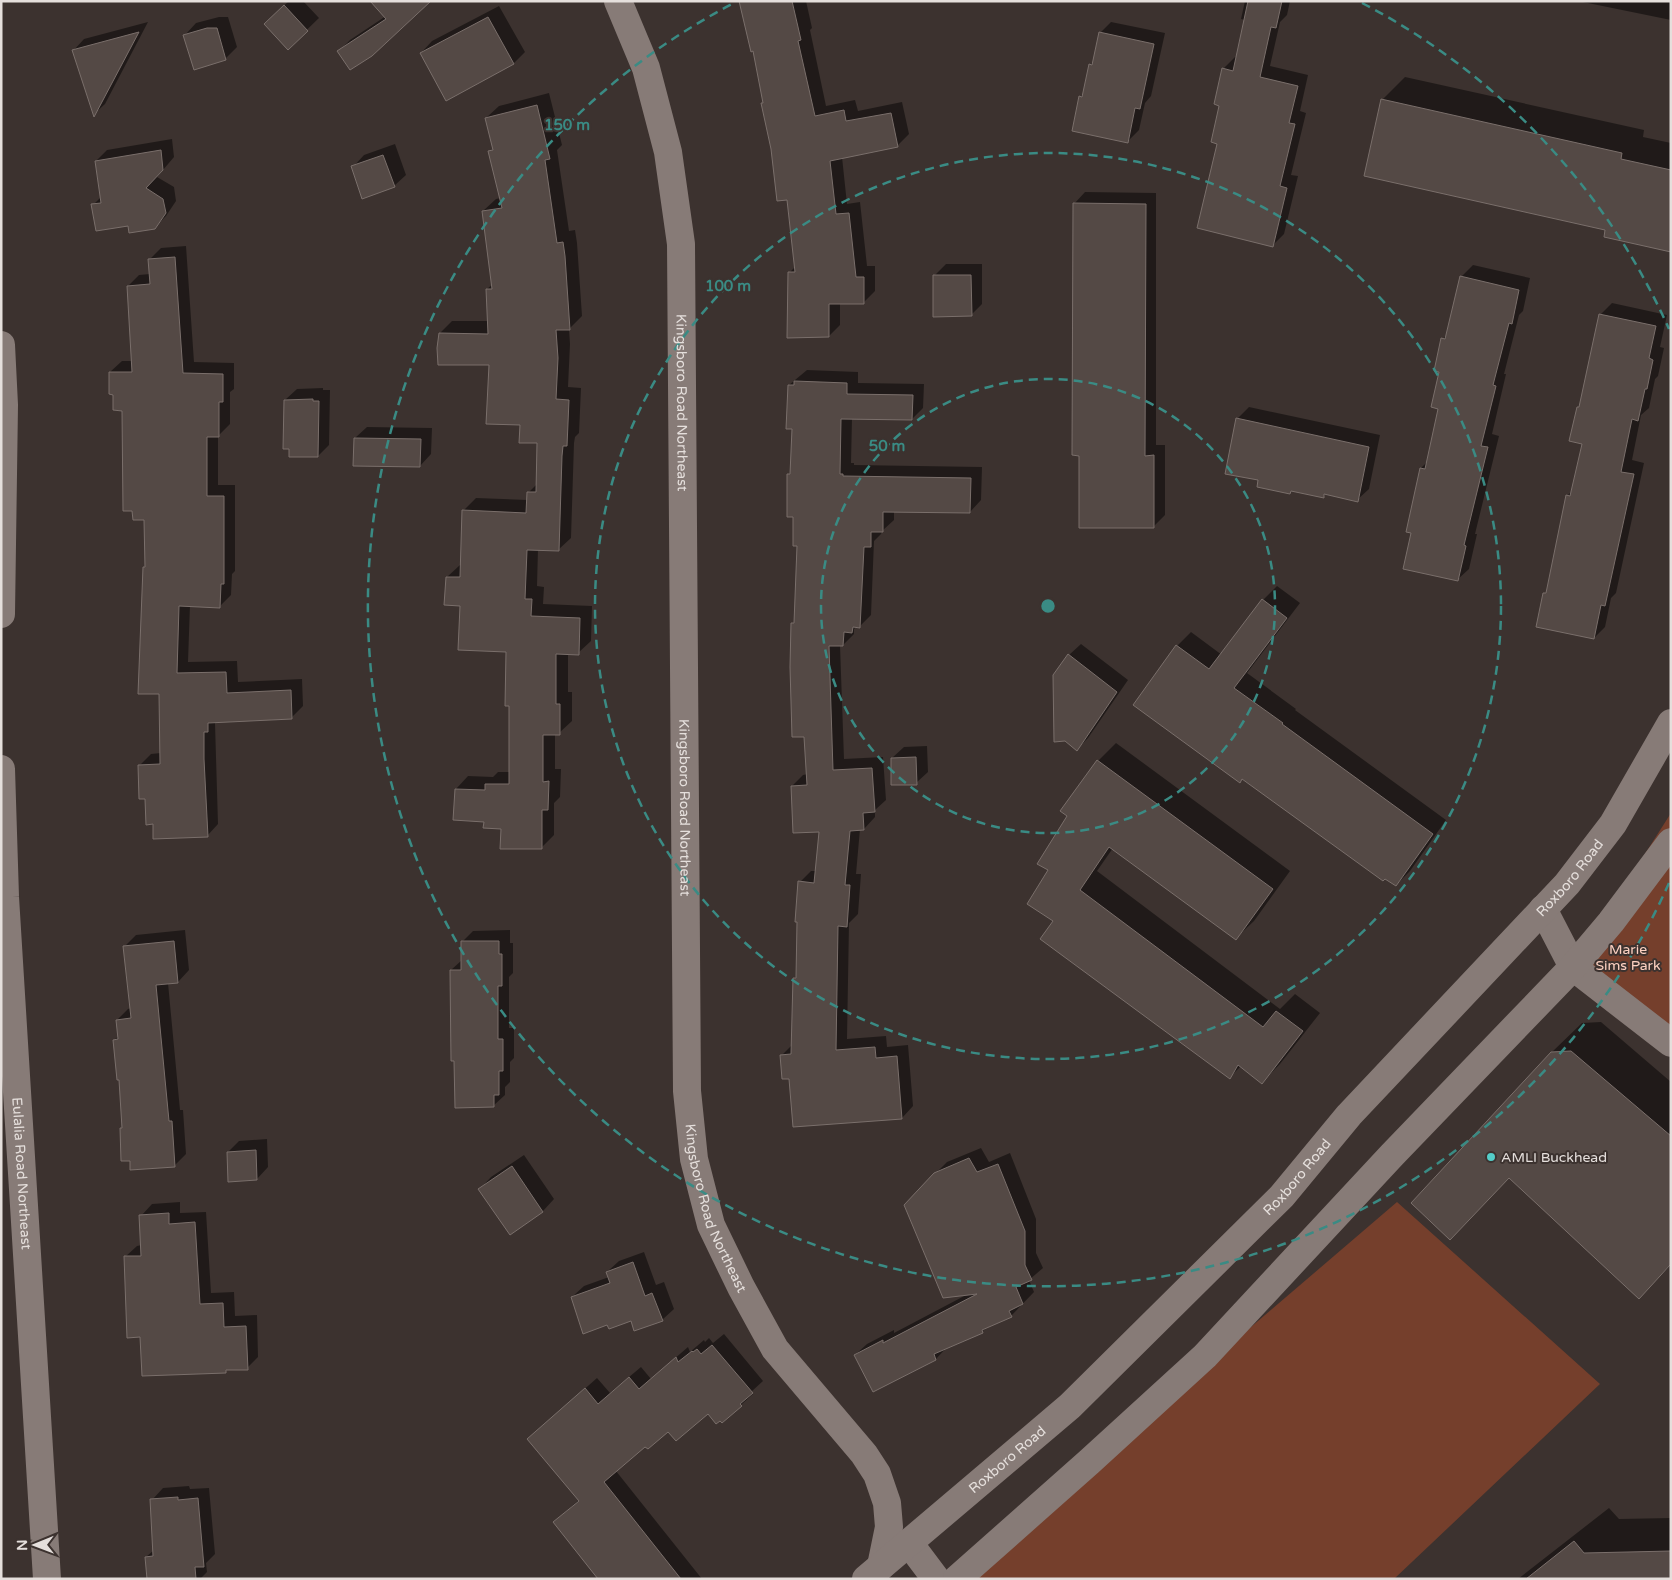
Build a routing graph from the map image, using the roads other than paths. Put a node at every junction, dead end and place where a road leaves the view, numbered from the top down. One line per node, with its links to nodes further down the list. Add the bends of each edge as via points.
1 (618, 1): 11 (street, Kingsboro Road Northeast, via 646,68 668,152 681,244 687,1091 694,1159 712,1225 741,1287 776,1349 877,1474 887,1503 889,1527)
2 (1, 345): 3 (street, via 4,405)
3 (1, 614)
4 (1671, 723): 7 (street, Roxboro Road, via 1613,824)
5 (1, 769): 12 (street, Eulalia Road Northeast, via 4,897)
6 (1671, 842): 8 (street, via 1612,922)
7 (1543, 909): 8 (street); 10 (street, Roxboro Road, via 1349,1115 1276,1203 1070,1406)
8 (1572, 967): 9 (street); 14 (street, via 1205,1356)
9 (1671, 1043)
10 (908, 1543): 11 (street, Roxboro Road); 13 (street)
11 (873, 1572)
12 (47, 1579)
13 (936, 1579)
14 (957, 1579)

